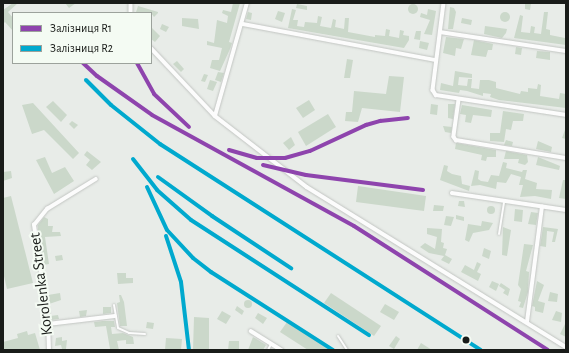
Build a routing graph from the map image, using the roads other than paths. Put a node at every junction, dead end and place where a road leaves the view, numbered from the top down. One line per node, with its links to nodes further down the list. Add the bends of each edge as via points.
1 (247, 3): 3 (street)
2 (444, 3): 4 (street)
3 (243, 24): 7 (street); 10 (street)
4 (440, 32): 6 (street); 7 (street)
5 (152, 49): 10 (street)
6 (566, 51)
7 (436, 60): 8 (street, via 433,90 442,97)
8 (459, 100): 9 (street); 11 (street, via 454,137 456,140)
9 (566, 115)
10 (215, 116): 20 (street, via 307,186)
11 (566, 158)
12 (96, 179): 21 (street, Korolenka Street, via 47,209 34,225)
13 (452, 193): 14 (street)
14 (504, 201): 15 (street); 17 (lane)
15 (542, 207): 16 (street); 20 (street)
16 (566, 210)
17 (499, 234)
18 (114, 305): 19 (lane)
19 (115, 316): 21 (street); 23 (lane, via 122,331)
20 (528, 322): 26 (street)
21 (48, 324): 27 (street, Korolenka Street)
22 (251, 331): 25 (street)
23 (145, 334)
24 (338, 336): 30 (lane)
25 (271, 344): 28 (lane); 29 (street)
26 (566, 347)
27 (49, 350)
28 (268, 350)
29 (282, 350)
30 (347, 350)

